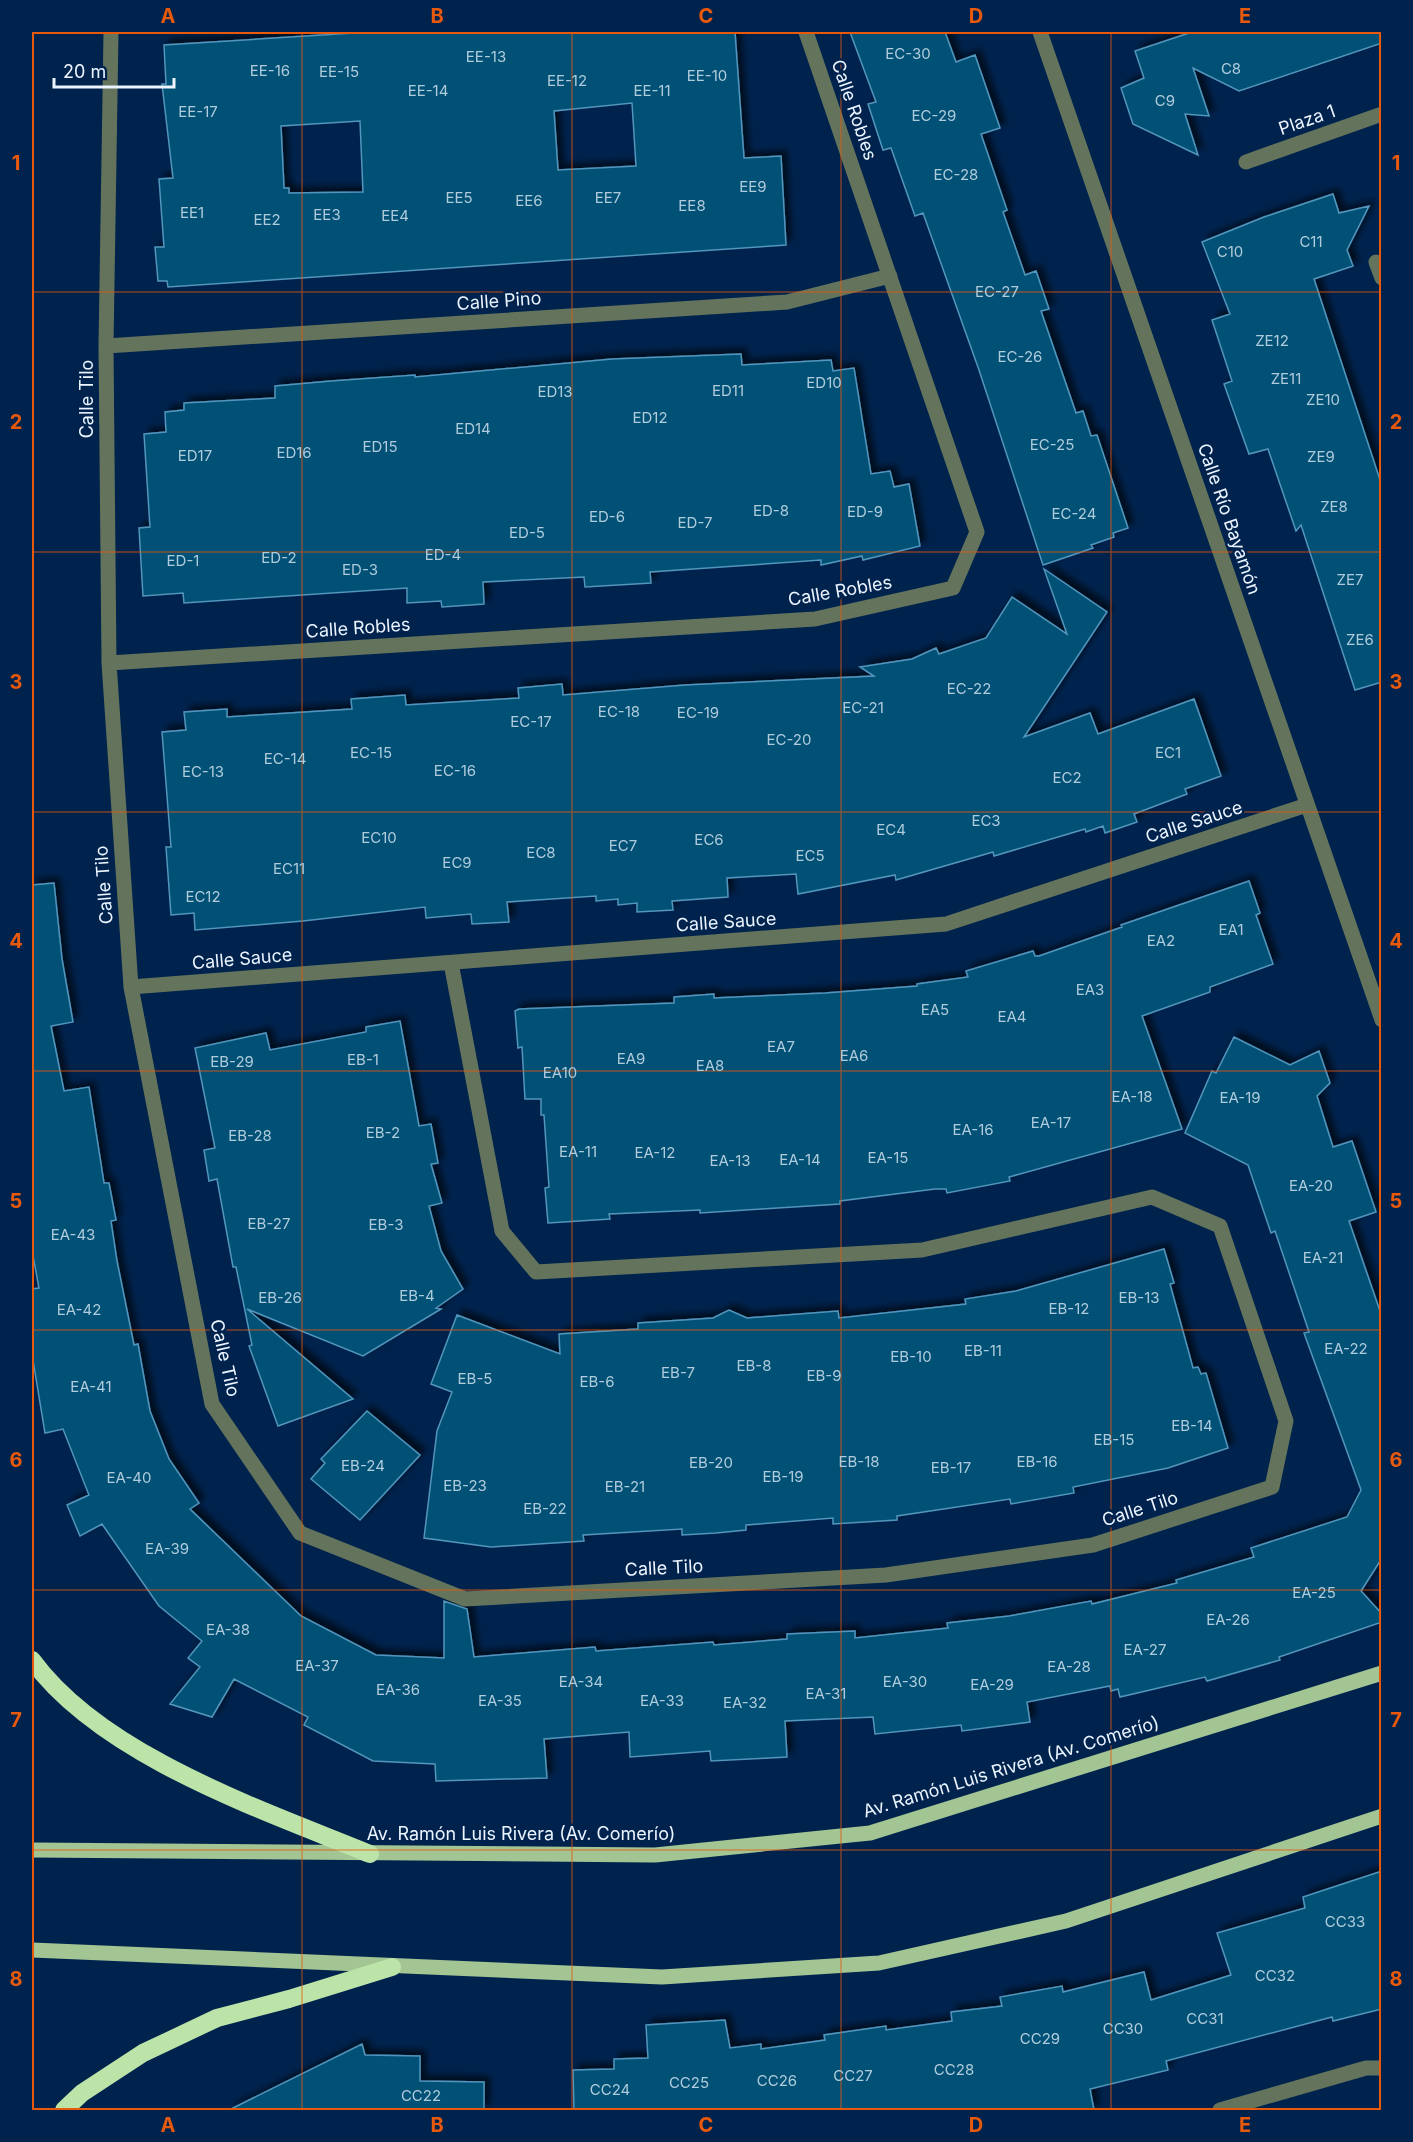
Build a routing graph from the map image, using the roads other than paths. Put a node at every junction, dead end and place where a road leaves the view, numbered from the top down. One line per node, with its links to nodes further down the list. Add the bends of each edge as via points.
1 (111, 32): 9 (street, Calle Tilo)
2 (806, 32): 7 (street, Calle Robles)
3 (1040, 32): 11 (street, Calle Río Bayamón)
4 (1382, 114): 5 (street, Plaza 1)
5 (1246, 162)
6 (1376, 262): 8 (street)
7 (891, 276): 9 (street, Calle Pino, via 787,302); 10 (street, Calle Robles, via 977,532 953,588 815,619)
8 (1382, 278)
9 (106, 346): 10 (street, Calle Tilo)
10 (109, 663): 13 (street, Calle Tilo)
11 (1307, 805): 12 (street, Calle Sauce, via 946,924); 14 (street, Calle Río Bayamón)
12 (451, 963): 13 (street, Calle Sauce); 13 (street, Calle Tilo, via 502,1231 536,1272 922,1250 1152,1197 1220,1226 1286,1421 1272,1487 1093,1545 886,1575 465,1599 300,1533 212,1404)
13 (131, 987)
14 (1382, 1020)
15 (32, 1660): 19 (highway, via 64,1696 123,1742 197,1782)
16 (1382, 1673): 19 (main road, Av. Ramón Luis Rivera (Av. Comerío), via 870,1833 655,1855)
17 (1382, 1816): 21 (main road, via 1066,1921 879,1964 662,1977)
18 (32, 1850): 19 (main road, Av. Ramón Luis Rivera (Av. Comerío))
19 (370, 1854)
20 (32, 1950): 21 (main road)
21 (392, 1967): 23 (highway, via 217,2018 143,2053 82,2093)
22 (1382, 2068): 24 (street, via 1366,2068)
23 (64, 2110)
24 (1220, 2110)

